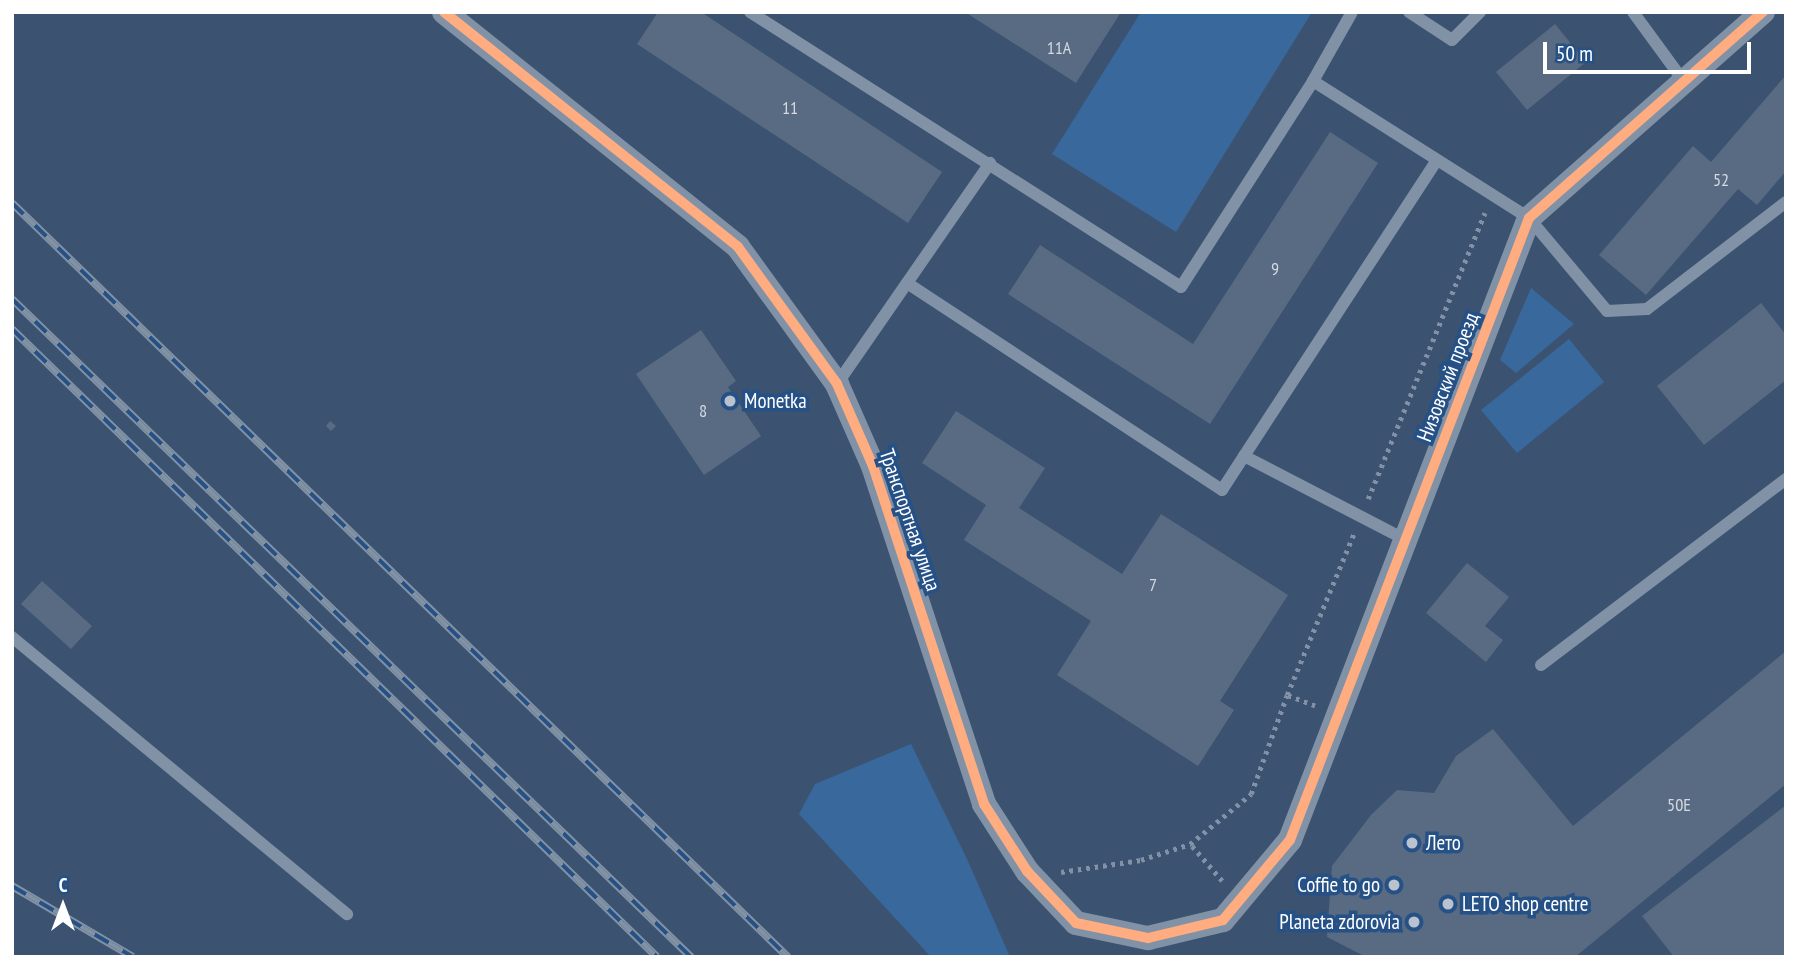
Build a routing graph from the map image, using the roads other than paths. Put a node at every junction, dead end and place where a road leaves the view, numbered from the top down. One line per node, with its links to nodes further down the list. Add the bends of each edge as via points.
1 (751, 12): 11 (lane)
2 (1352, 12): 9 (lane)
3 (1409, 12): 4 (lane, via 1452,40)
4 (1480, 12)
5 (1633, 12): 8 (lane)
6 (1763, 12): 8 (street, Низовский проезд)
7 (453, 14): 15 (street, Транспортная улица, via 738,247)
8 (1682, 79): 13 (street, Низовский проезд)
9 (1313, 81): 10 (lane); 11 (lane, via 1181,287)
10 (1436, 162): 13 (lane); 16 (lane)
11 (990, 163): 14 (lane)
12 (1786, 202): 13 (lane, via 1647,309 1628,314 1607,311)
13 (1529, 218): 18 (street, Низовский проезд)
14 (907, 283): 15 (lane); 16 (lane, via 1222,490)
15 (837, 384): 21 (street, Транспортная улица, via 873,466 984,804 1027,871 1076,923 1148,938 1223,920)
16 (1244, 457): 18 (lane)
17 (1786, 479): 20 (lane)
18 (1406, 540): 21 (street, Низовский проезд)
19 (12, 637): 22 (lane)
20 (1541, 665)
21 (1290, 841)
22 (347, 914)

